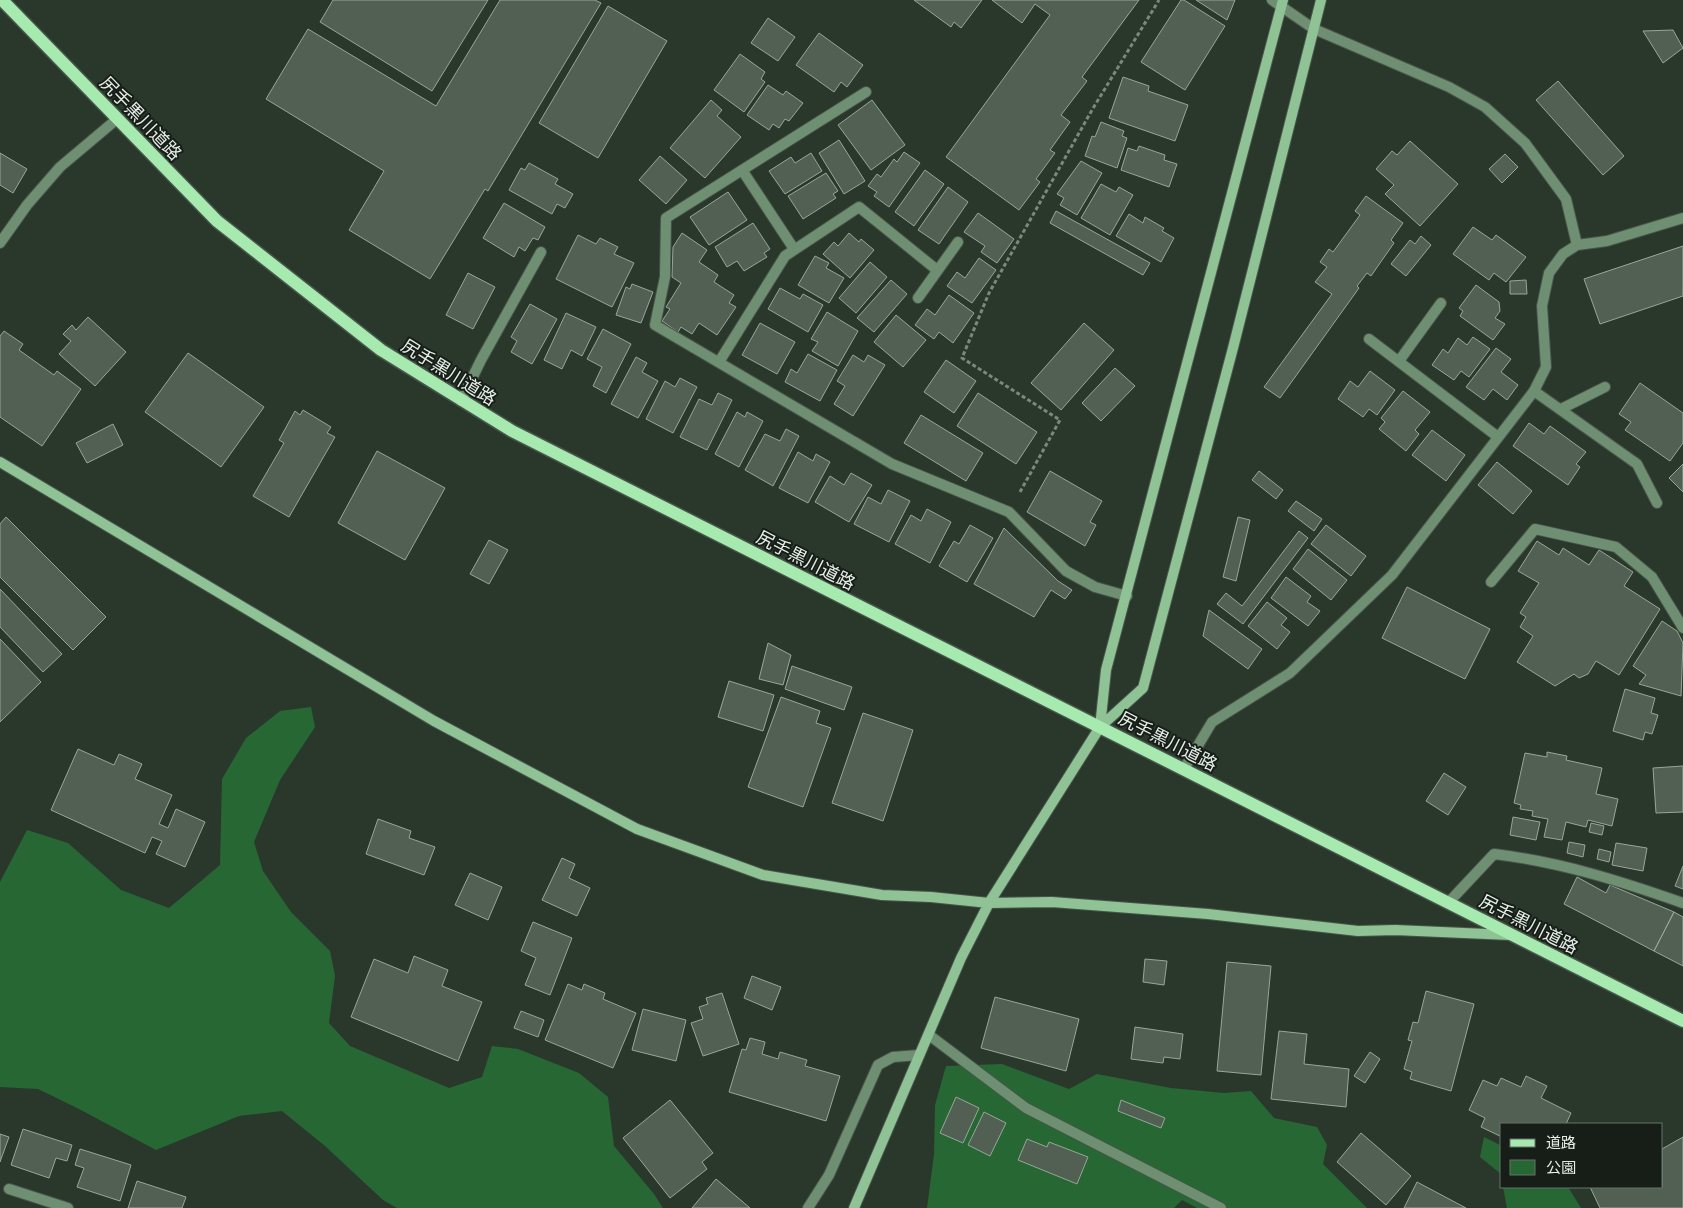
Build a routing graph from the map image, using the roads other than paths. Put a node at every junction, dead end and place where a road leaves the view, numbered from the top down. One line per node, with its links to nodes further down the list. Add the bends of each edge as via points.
1 (2, 0): 6 (main road, 尻手黒川道路)
2 (1321, 0): 4 (street)
3 (1279, 2): 4 (street); 28 (street)
4 (1314, 29): 11 (street, via 1449,87 1485,107 1525,143 1566,199); 30 (street, via 1143,688)
5 (866, 92): 7 (street)
6 (117, 119): 10 (street, via 60,168 27,205); 22 (main road, 尻手黒川道路, via 217,222 381,350)
7 (742, 170): 12 (street); 19 (street, via 666,218 665,277 655,325)
8 (1683, 218): 11 (street, via 1607,241)
9 (958, 242): 14 (street)
10 (0, 243)
11 (1577, 245): 21 (street, via 1564,254 1549,273 1542,306 1546,367)
12 (794, 249): 14 (street, via 859,207); 19 (street, via 785,256)
13 (541, 252): 22 (street)
14 (938, 270): 15 (street)
15 (918, 298)
16 (1441, 304): 18 (street)
17 (1369, 339): 18 (street)
18 (1399, 361): 24 (street)
19 (719, 362): 28 (street, via 892,464 1009,512 1066,571 1095,587)
20 (1604, 387): 23 (street)
21 (1534, 391): 23 (street); 24 (street)
22 (461, 401): 30 (main road, 尻手黒川道路, via 512,431)
23 (1561, 409): 26 (street, via 1637,464)
24 (1498, 437): 31 (street, via 1392,576 1290,673 1212,722)
25 (0, 462): 34 (street, via 434,721 637,828 763,875 882,895)
26 (1657, 503)
27 (1491, 582): 29 (street, via 1536,529 1616,547 1652,577)
28 (1126, 596): 30 (street, via 1106,670)
29 (1683, 628)
30 (1100, 727): 31 (main road, 尻手黒川道路); 34 (street)
31 (1184, 769): 32 (main road, 尻手黒川道路)
32 (1448, 903): 33 (street, via 1494,854 1539,859 1609,877); 35 (main road, 尻手黒川道路)
33 (1683, 903)
34 (989, 904): 35 (street, via 1052,902 1199,913 1358,931); 37 (street, via 961,958)
35 (1513, 935): 36 (main road, 尻手黒川道路)
36 (1683, 1021)
37 (929, 1034): 38 (street); 44 (street, via 1026,1108)
38 (919, 1055): 42 (street, via 893,1057 878,1065 829,1175); 43 (street)
39 (9, 1189): 40 (street)
40 (42, 1204): 41 (street)
41 (68, 1208)
42 (808, 1208)
43 (854, 1208)
44 (1221, 1208)

